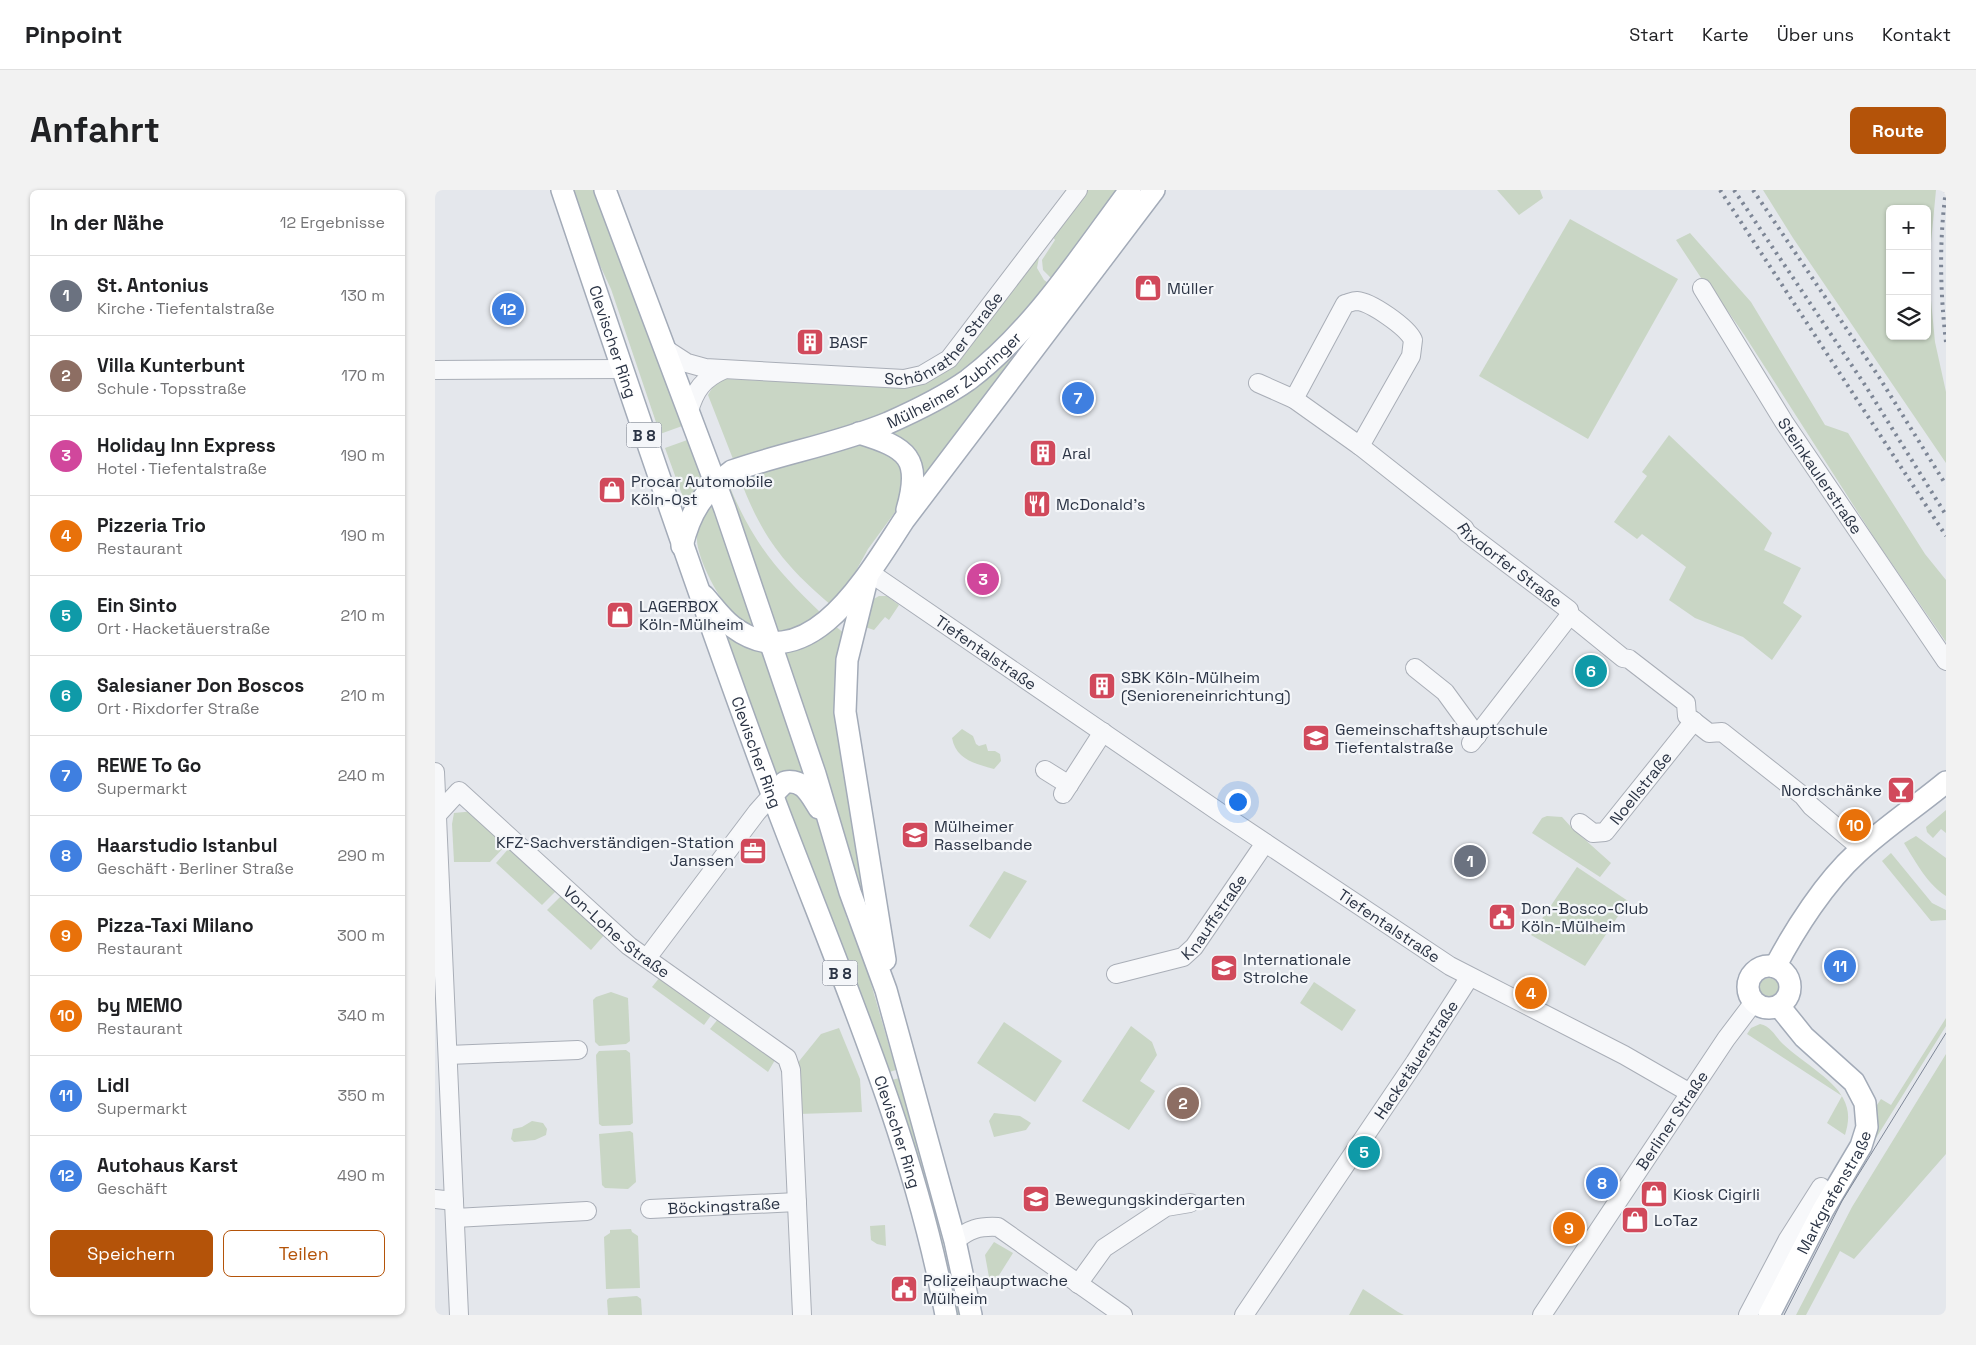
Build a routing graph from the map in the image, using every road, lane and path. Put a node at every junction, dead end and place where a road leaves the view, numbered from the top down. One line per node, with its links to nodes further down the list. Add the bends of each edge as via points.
1 (562, 190): 8 (main road, Clevischer Ring / B 8)
2 (605, 190): 7 (main road, Clevischer Ring / B 8)
3 (1077, 190): 10 (street, Schönrather Straße, via 949,359 930,372 904,379)
4 (1130, 190): 14 (main road, Mülheimer Zubringer, via 1054,292 987,364 941,397)
5 (1154, 190): 17 (main road, Mülheimer Zubringer)
6 (1702, 288): 23 (street, Steinkaulerstraße, via 1784,422)
7 (667, 350): 10 (street, Schönrather Straße, via 687,364); 13 (main road, Clevischer Ring / B 8)
8 (622, 369): 9 (street); 18 (main road, Clevischer Ring / B 8)
9 (435, 370)
10 (723, 370): 13 (street, via 704,381)
11 (1258, 383): 12 (street, Rixdorfer Straße)
12 (1294, 399): 15 (street, Rixdorfer Straße); 15 (street, via 1345,304 1356,301 1367,304 1401,325 1413,340 1411,356)
13 (689, 411): 16 (main road, Clevischer Ring / B 8)
14 (859, 434): 16 (main road, Mülheimer Zubringer, via 732,471); 17 (main road, via 892,444 908,459 914,479)
15 (1360, 446): 21 (street, Rixdorfer Straße, via 1569,610)
16 (715, 483): 18 (main road, Mülheimer Zubringer, via 693,511); 22 (main road, Clevischer Ring / B 8)
17 (904, 520): 19 (main road, Mülheimer Zubringer)
18 (682, 546): 20 (main road, Clevischer Ring / B 8)
19 (869, 572): 22 (main road, via 824,624 801,638); 26 (street, Tiefentalstraße); 42 (main road, Clevischer Ring, via 847,660 845,712 885,955)
20 (696, 586): 22 (main road, via 731,626 751,637); 31 (main road, Clevischer Ring / B 8)
21 (1570, 615): 24 (street, via 1474,740 1445,692); 25 (street, Rixdorfer Straße, via 1686,703 1687,716)
22 (772, 642): 33 (main road, Clevischer Ring / B 8)
23 (1946, 662)
24 (1415, 668)
25 (1693, 721): 34 (street, Noellstraße, via 1605,832 1593,833); 36 (street, via 1709,733 1722,732)
26 (1103, 732): 27 (street, via 1066,789); 35 (street, Tiefentalstraße)
27 (1045, 770)
28 (435, 771): 30 (street, Von-Lohe-Straße); 32 (street)
29 (1946, 782): 36 (main road)
30 (459, 791): 32 (street); 38 (street, Von-Lohe-Straße, via 629,946)
31 (773, 794): 33 (main road, B 8, via 785,782 797,782 807,789); 38 (street); 60 (main road, Clevischer Ring / B 8, via 899,1130 931,1242)
32 (436, 818): 37 (street)
33 (827, 821): 42 (main road, Clevischer Ring / B 8)
34 (1580, 823)
35 (1265, 843): 40 (street, Knauffstraße, via 1194,947 1183,957); 41 (street, Tiefentalstraße)
36 (1862, 848): 39 (main road, via 1823,892)
37 (437, 860): 46 (street)
38 (647, 958): 47 (street, Von-Lohe-Straße)
39 (1775, 967): 43 (main road, via 1760,968 1752,975 1748,986); 44 (main road, via 1785,974 1790,985 1788,997)
40 (1116, 974)
41 (1469, 978): 48 (street, Tiefentalstraße, via 1624,1055); 63 (street, Hacketäuerstraße)
42 (886, 990): 56 (main road, Clevischer Ring / B 8)
43 (1754, 1002): 44 (main road, via 1765,1008); 48 (street, Berliner Straße)
44 (1779, 1006): 66 (main road, Markgrafenstraße, via 1804,1038 1855,1082 1865,1103 1867,1127 1861,1146 1823,1210)
45 (578, 1050): 46 (street)
46 (447, 1055): 54 (street)
47 (787, 1058): 51 (street, Böckingstraße, via 791,1070)
48 (1690, 1092): 64 (street, Berliner Straße)
49 (1821, 1187): 65 (street, Markgrafenstraße, via 1788,1239)
50 (435, 1199): 54 (street)
51 (797, 1202): 53 (street, Böckingstraße); 59 (street, Böckingstraße)
52 (1190, 1203): 57 (street, via 1166,1207 1104,1248)
53 (650, 1209)
54 (454, 1210): 55 (street); 58 (street)
55 (587, 1211)
56 (955, 1241): 57 (street, via 969,1230 998,1227); 61 (main road, Clevischer Ring / B 8)
57 (1078, 1284): 62 (street)
58 (459, 1315)
59 (802, 1315)
60 (946, 1315)
61 (971, 1315)
62 (1123, 1315)
63 (1244, 1315)
64 (1542, 1315)
65 (1748, 1315)
66 (1769, 1315)

